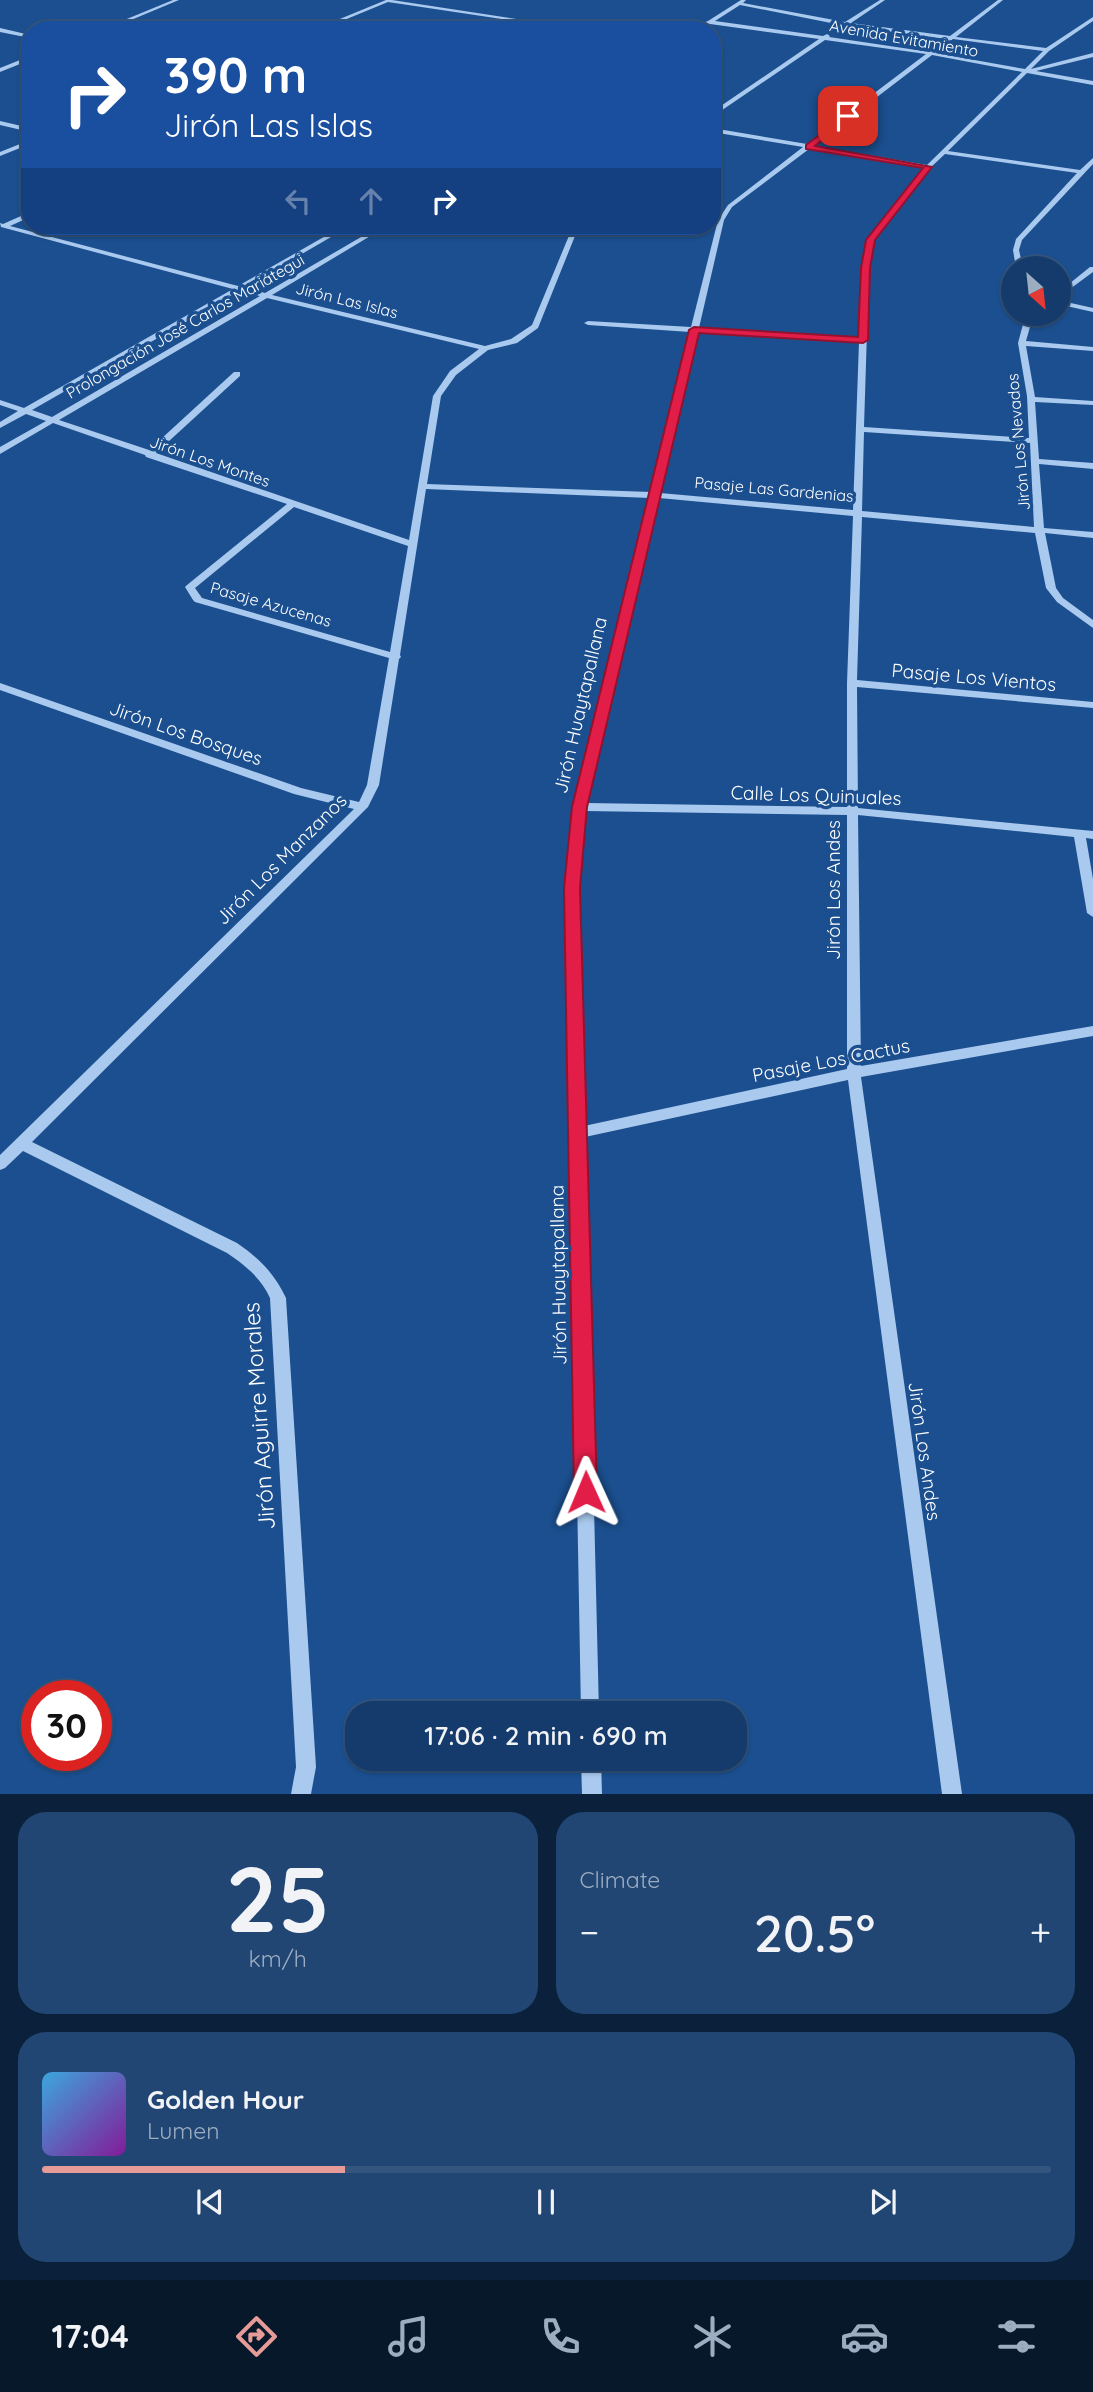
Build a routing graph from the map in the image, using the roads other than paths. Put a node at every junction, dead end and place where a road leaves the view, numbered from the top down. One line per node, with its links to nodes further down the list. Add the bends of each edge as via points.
1 (177, 0): 9 (street)
2 (389, 0): 10 (street); 11 (street)
3 (770, 0): 7 (street)
4 (883, 0): 14 (street)
5 (1000, 0): 18 (street, Jirón Huaytapallana)
6 (741, 2): 7 (street); 12 (street)
7 (758, 7): 14 (street)
8 (1093, 19): 19 (street, Jirón Los Andes)
9 (124, 21)
10 (337, 21)
11 (527, 21)
12 (712, 21)
13 (721, 23): 17 (street, Avenida Evitamiento)
14 (847, 24): 17 (street); 18 (street)
15 (0, 30): 16 (street)
16 (21, 35)
17 (826, 37): 20 (street, Avenida Evitamiento); 26 (street)
18 (948, 38): 19 (street); 20 (street, Jirón Huaytapallana)
19 (1047, 50): 24 (street, Jirón Los Andes)
20 (928, 53): 24 (street, Avenida Evitamiento); 31 (street, Jirón Huaytapallana)
21 (1093, 55): 24 (street)
22 (21, 62): 23 (street)
23 (0, 70)
24 (1024, 72): 25 (street, Avenida Evitamiento); 32 (street, Jirón Los Andes)
25 (1093, 83)
26 (721, 109)
27 (0, 123): 28 (street)
28 (21, 128)
29 (721, 132): 31 (street)
30 (21, 146): 33 (street)
31 (808, 147): 35 (street); 38 (street, Jirón Huaytapallana, via 730,206)
32 (943, 152): 35 (street, Jirón Los Andes); 36 (street)
33 (0, 154)
34 (1093, 160): 36 (street)
35 (928, 167): 56 (street, Jirón Los Andes, via 870,240)
36 (1082, 172): 46 (street, via 1020,239)
37 (21, 218): 39 (street)
38 (721, 224)
39 (1, 226): 40 (street, Jirón Las Islas)
40 (21, 231)
41 (36, 235): 49 (street, Jirón Las Islas)
42 (330, 235): 49 (street, Prolongación José Carlos Mariátegui)
43 (368, 235): 50 (street, Prolongación José Carlos Mariátegui)
44 (572, 235): 58 (street, via 535,326 514,341)
45 (718, 235): 55 (street, Jirón Huaytapallana)
46 (1017, 256)
47 (1093, 269): 48 (street)
48 (1071, 286)
49 (239, 287): 50 (street, Jirón Las Islas); 64 (street, Prolongación José Carlos Mariátegui)
50 (265, 295): 58 (street, Jirón Las Islas); 65 (street, Prolongación José Carlos Mariátegui)
51 (1071, 304): 52 (street)
52 (1093, 310)
53 (588, 323): 55 (street)
54 (1028, 326): 57 (street, Jirón Los Nevados)
55 (694, 330): 56 (street); 74 (street, Jirón Huaytapallana)
56 (863, 340): 67 (street, Jirón Los Andes)
57 (1022, 343): 59 (street); 61 (street, Jirón Los Nevados)
58 (485, 348): 73 (street, Jirón Los Manzanos, via 453,373 437,396)
59 (1093, 348)
60 (237, 374): 70 (street)
61 (1031, 399): 63 (street); 68 (street, Jirón Los Nevados)
62 (0, 402): 64 (street, Jirón Los Montes)
63 (1093, 404)
64 (23, 411): 65 (street, Jirón Los Montes); 66 (street, Prolongación José Carlos Mariátegui)
65 (51, 420): 69 (street, Prolongación José Carlos Mariátegui); 70 (street, Jirón Los Montes)
66 (0, 425)
67 (859, 429): 68 (street); 76 (street, Jirón Los Andes)
68 (1034, 441): 71 (street, Jirón Los Nevados)
69 (0, 451)
70 (149, 454): 75 (street, Jirón Los Montes)
71 (1036, 461): 72 (street); 77 (street, Jirón Los Nevados)
72 (1093, 466)
73 (422, 486): 74 (street, Pasaje Las Gardenias); 79 (street, Jirón Los Manzanos)
74 (653, 495): 76 (street, Pasaje Las Gardenias); 86 (street, Jirón Huaytapallana)
75 (292, 505): 79 (street, Jirón Los Montes); 81 (street, Pasaje Azucenas, via 190,587 191,594 198,600)
76 (856, 512): 77 (street, Pasaje Las Gardenias); 82 (street, Jirón Los Andes)
77 (1039, 528): 78 (street, Pasaje Las Gardenias); 80 (street, via 1051,588)
78 (1093, 534)
79 (412, 544): 81 (street, Jirón Los Manzanos)
80 (1093, 625)
81 (396, 657): 85 (street, Jirón Los Manzanos, via 373,785)
82 (852, 683): 84 (street, Pasaje Los Vientos); 87 (street, Jirón Los Andes)
83 (0, 686): 85 (street, Jirón Los Bosques, via 298,791)
84 (1093, 705)
85 (362, 807): 94 (street, Jirón Los Manzanos)
86 (580, 807): 87 (street, Calle Los Quinuales); 93 (street, Jirón Huaytapallana, via 572,888)
87 (852, 811): 88 (street, Calle Los Quinuales); 92 (street, Jirón Los Andes)
88 (1079, 834): 89 (street, Calle Los Quinuales); 90 (street)
89 (1093, 835)
90 (1093, 913)
91 (1093, 1031): 92 (street, Pasaje Los Cactus)
92 (853, 1073): 93 (street, Pasaje Los Cactus); 100 (street, Jirón Los Andes)
93 (578, 1133): 96 (street, Jirón Huaytapallana)
94 (21, 1143): 95 (street, Jirón Los Manzanos); 98 (street, Jirón Aguirre Morales, via 232,1248 270,1279 278,1298 306,1767)
95 (0, 1164)
96 (590, 1701)
97 (592, 1771): 99 (street)
98 (300, 1794)
99 (592, 1794)
100 (952, 1794)

